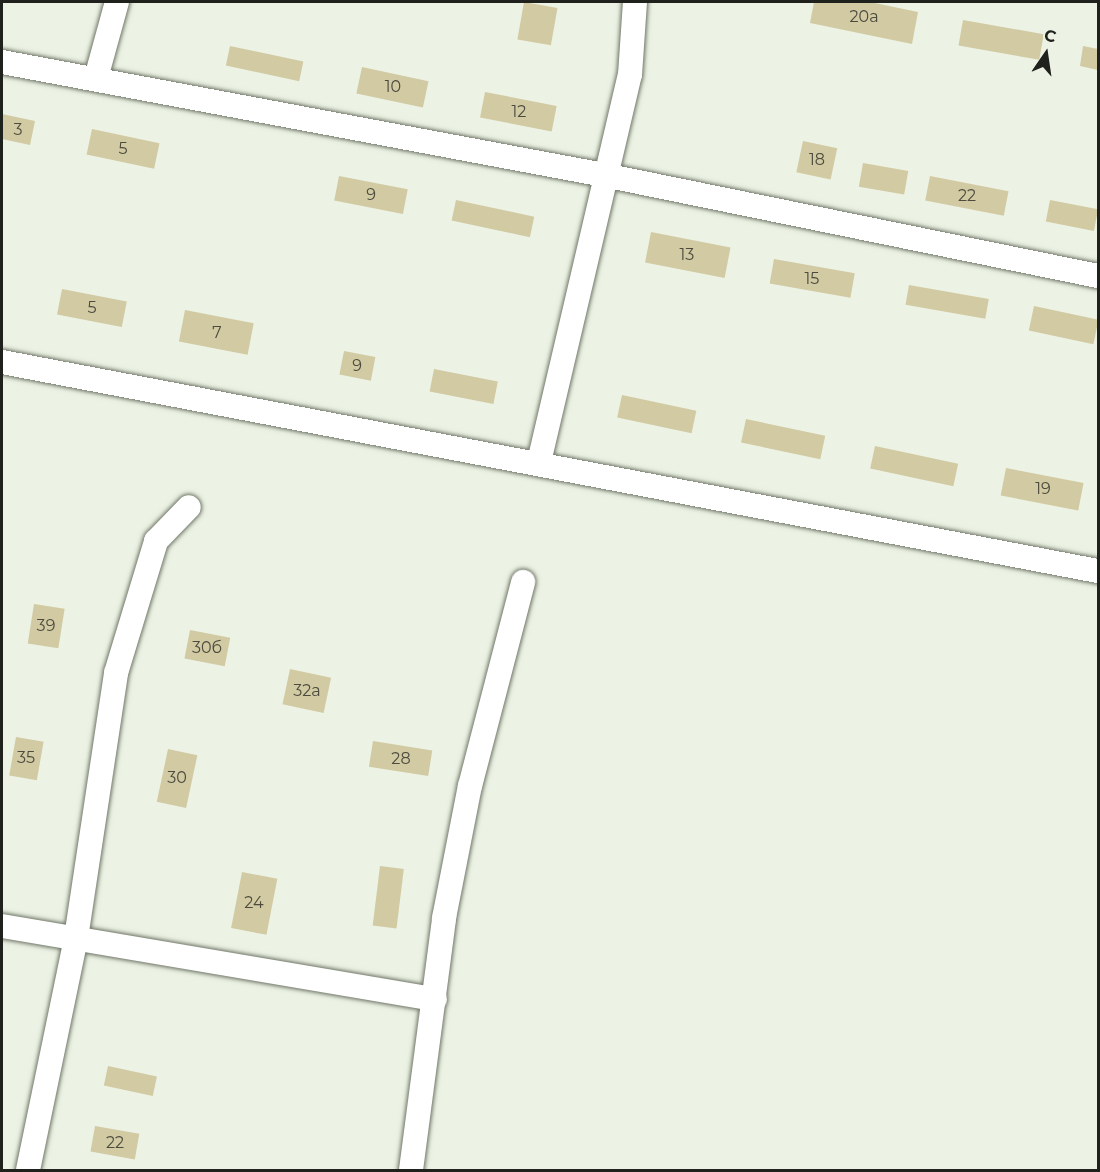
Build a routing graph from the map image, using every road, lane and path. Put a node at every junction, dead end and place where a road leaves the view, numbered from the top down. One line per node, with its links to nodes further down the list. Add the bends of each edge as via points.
1 (117, 2): 4 (street)
2 (635, 2): 5 (street, via 630,75)
3 (2, 62): 4 (street)
4 (96, 78): 5 (street)
5 (604, 175): 6 (street); 8 (street)
6 (1098, 276)
7 (2, 362): 8 (street)
8 (539, 462): 10 (street)
9 (189, 507): 13 (street, via 156,541 116,673)
10 (1098, 571)
11 (523, 582): 14 (street, via 471,786)
12 (2, 926): 13 (street)
13 (76, 938): 14 (street); 15 (street)
14 (435, 999): 16 (street)
15 (28, 1170)
16 (411, 1170)

